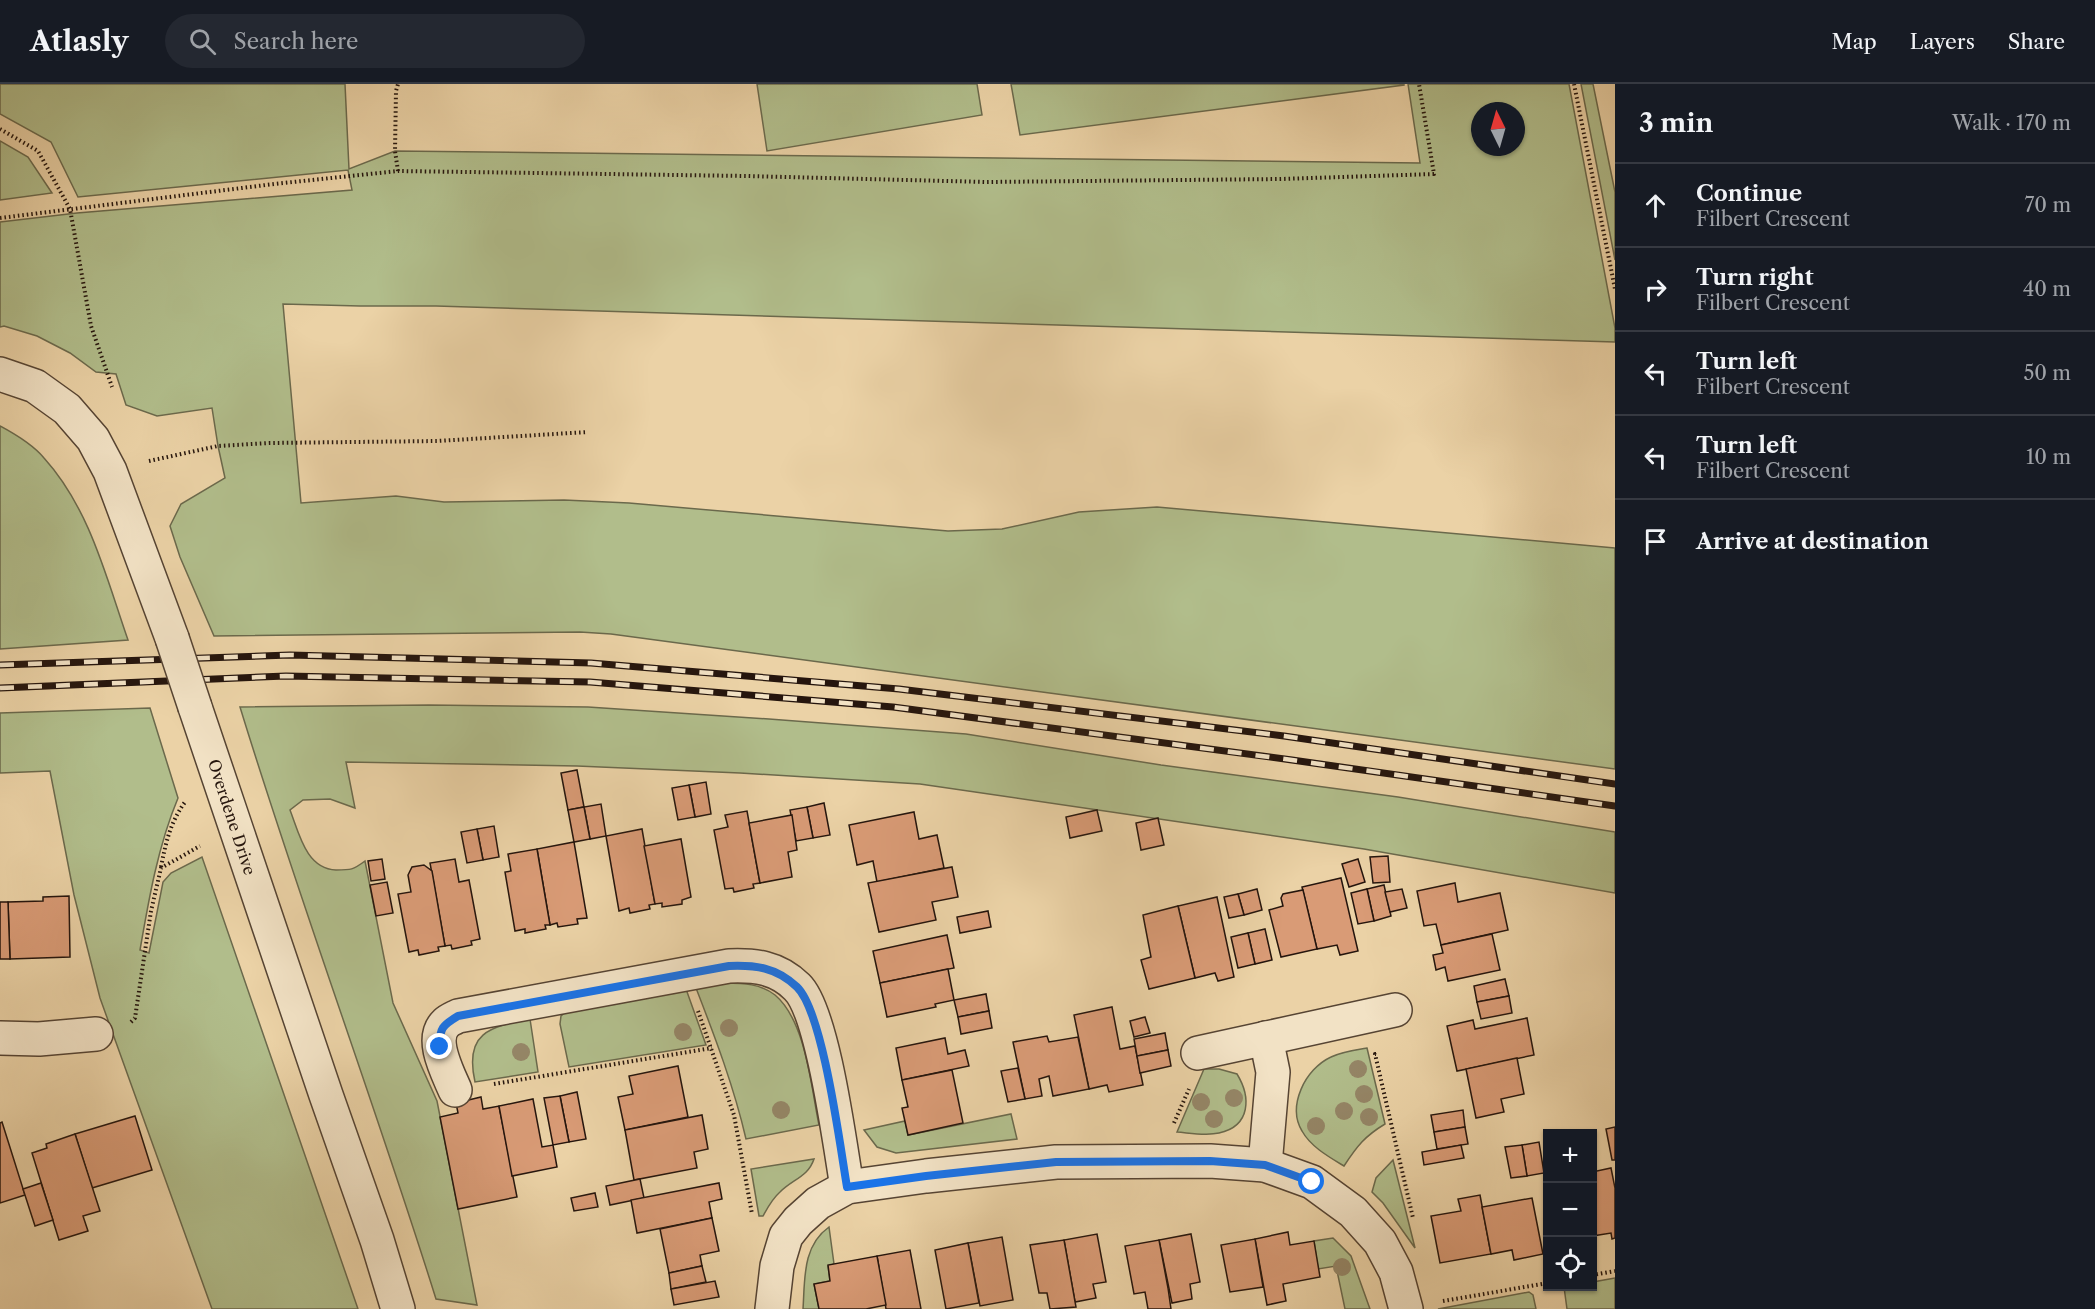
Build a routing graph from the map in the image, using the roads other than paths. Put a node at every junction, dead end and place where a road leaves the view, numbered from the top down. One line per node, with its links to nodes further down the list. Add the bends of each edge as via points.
1 (0, 374): 11 (street, Overdene Drive, bridge, via 35,386 67,409 93,439 110,471 172,639)
2 (1395, 1010): 5 (street)
3 (96, 1034): 4 (street)
4 (0, 1038)
5 (1266, 1038): 6 (street); 8 (street, via 1273,1072)
6 (1198, 1053)
7 (454, 1090): 9 (street, via 439,1035 445,1024 458,1016 729,966 755,965 782,975 799,988 812,1010)
8 (1265, 1165): 9 (street, via 1210,1161 1056,1162); 10 (street, via 1312,1182 1353,1212 1380,1242)
9 (847, 1187): 12 (street, via 818,1203 786,1236 777,1266)
10 (1419, 1306)
11 (398, 1309)
12 (772, 1309)

